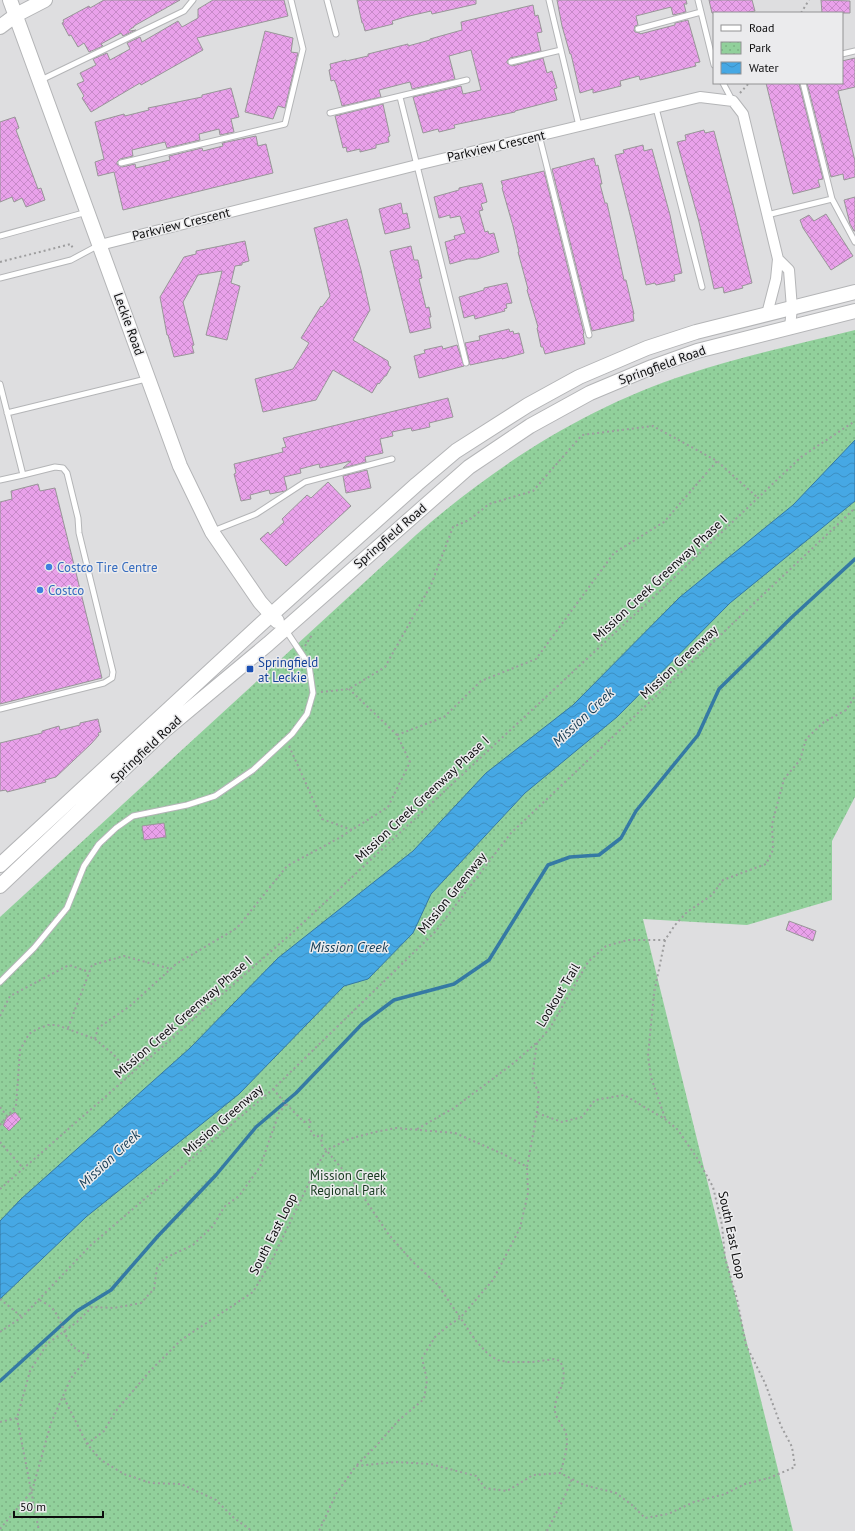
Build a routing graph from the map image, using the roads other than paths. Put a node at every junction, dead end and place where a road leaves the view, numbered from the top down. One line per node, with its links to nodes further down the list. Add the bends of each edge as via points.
1 (10, 0): 9 (main road, Leckie Road)
2 (45, 0): 9 (main road)
3 (193, 0): 19 (lane, via 184,11)
4 (291, 0): 28 (lane, via 303,49 284,124)
5 (328, 0): 12 (lane)
6 (549, 0): 13 (lane)
7 (698, 0): 8 (lane)
8 (701, 12): 11 (lane); 16 (lane)
9 (16, 15): 10 (main road); 19 (main road, Leckie Road)
10 (0, 27)
11 (638, 29)
12 (336, 34)
13 (561, 50): 17 (lane); 26 (lane)
14 (855, 51): 15 (lane)
15 (843, 54)
16 (713, 61)
17 (511, 62)
18 (467, 80): 22 (lane)
19 (40, 81): 31 (main road, Leckie Road)
20 (724, 84): 23 (lane)
21 (803, 84): 30 (lane)
22 (400, 97): 25 (lane); 29 (lane)
23 (733, 101): 24 (street, Parkview Crescent, via 700,97); 32 (street, via 743,114)
24 (656, 108): 26 (street, Parkview Crescent); 38 (lane)
25 (330, 113)
26 (579, 126): 27 (street, Parkview Crescent)
27 (539, 136): 29 (street, Parkview Crescent); 44 (lane)
28 (121, 163)
29 (417, 165): 35 (street, Parkview Crescent); 45 (lane)
30 (832, 199): 32 (lane); 34 (lane)
31 (88, 212): 33 (lane); 35 (main road, Leckie Road)
32 (767, 215): 36 (street)
33 (0, 236)
34 (855, 242)
35 (100, 244): 37 (lane, via 70,260); 46 (main road, Leckie Road)
36 (778, 258): 40 (street, via 789,270); 42 (street, via 776,279)
37 (0, 278)
38 (702, 287)
39 (855, 292): 40 (main road, Springfield Road)
40 (792, 308): 42 (main road, Springfield Road); 43 (street)
41 (855, 311): 43 (main road, Springfield Road)
42 (767, 314): 53 (main road, Springfield Road, via 646,348 579,377 528,405 456,451)
43 (790, 327): 54 (main road, Springfield Road, via 697,350 652,367 590,393 530,426 469,467)
44 (589, 335)
45 (466, 363)
46 (148, 378): 48 (lane); 52 (main road, Leckie Road, via 180,466)
47 (0, 384): 48 (lane)
48 (7, 413): 50 (lane)
49 (392, 459): 52 (lane, via 306,482 256,514)
50 (23, 475): 51 (lane); 55 (lane, via 55,467 63,468 67,473 78,518 78,533 113,672 112,678 104,683)
51 (0, 480)
52 (212, 532): 53 (main road, Leckie Road)
53 (271, 614): 54 (main road, Leckie Road); 56 (main road, Springfield Road)
54 (285, 628): 57 (main road, Springfield Road, via 166,729); 58 (lane, via 308,664 313,693 306,714 292,734 253,770 215,796 187,805 133,816 116,828 99,844 84,866 67,908 34,948)
55 (0, 709)
56 (0, 865)
57 (0, 886)
58 (0, 982)

